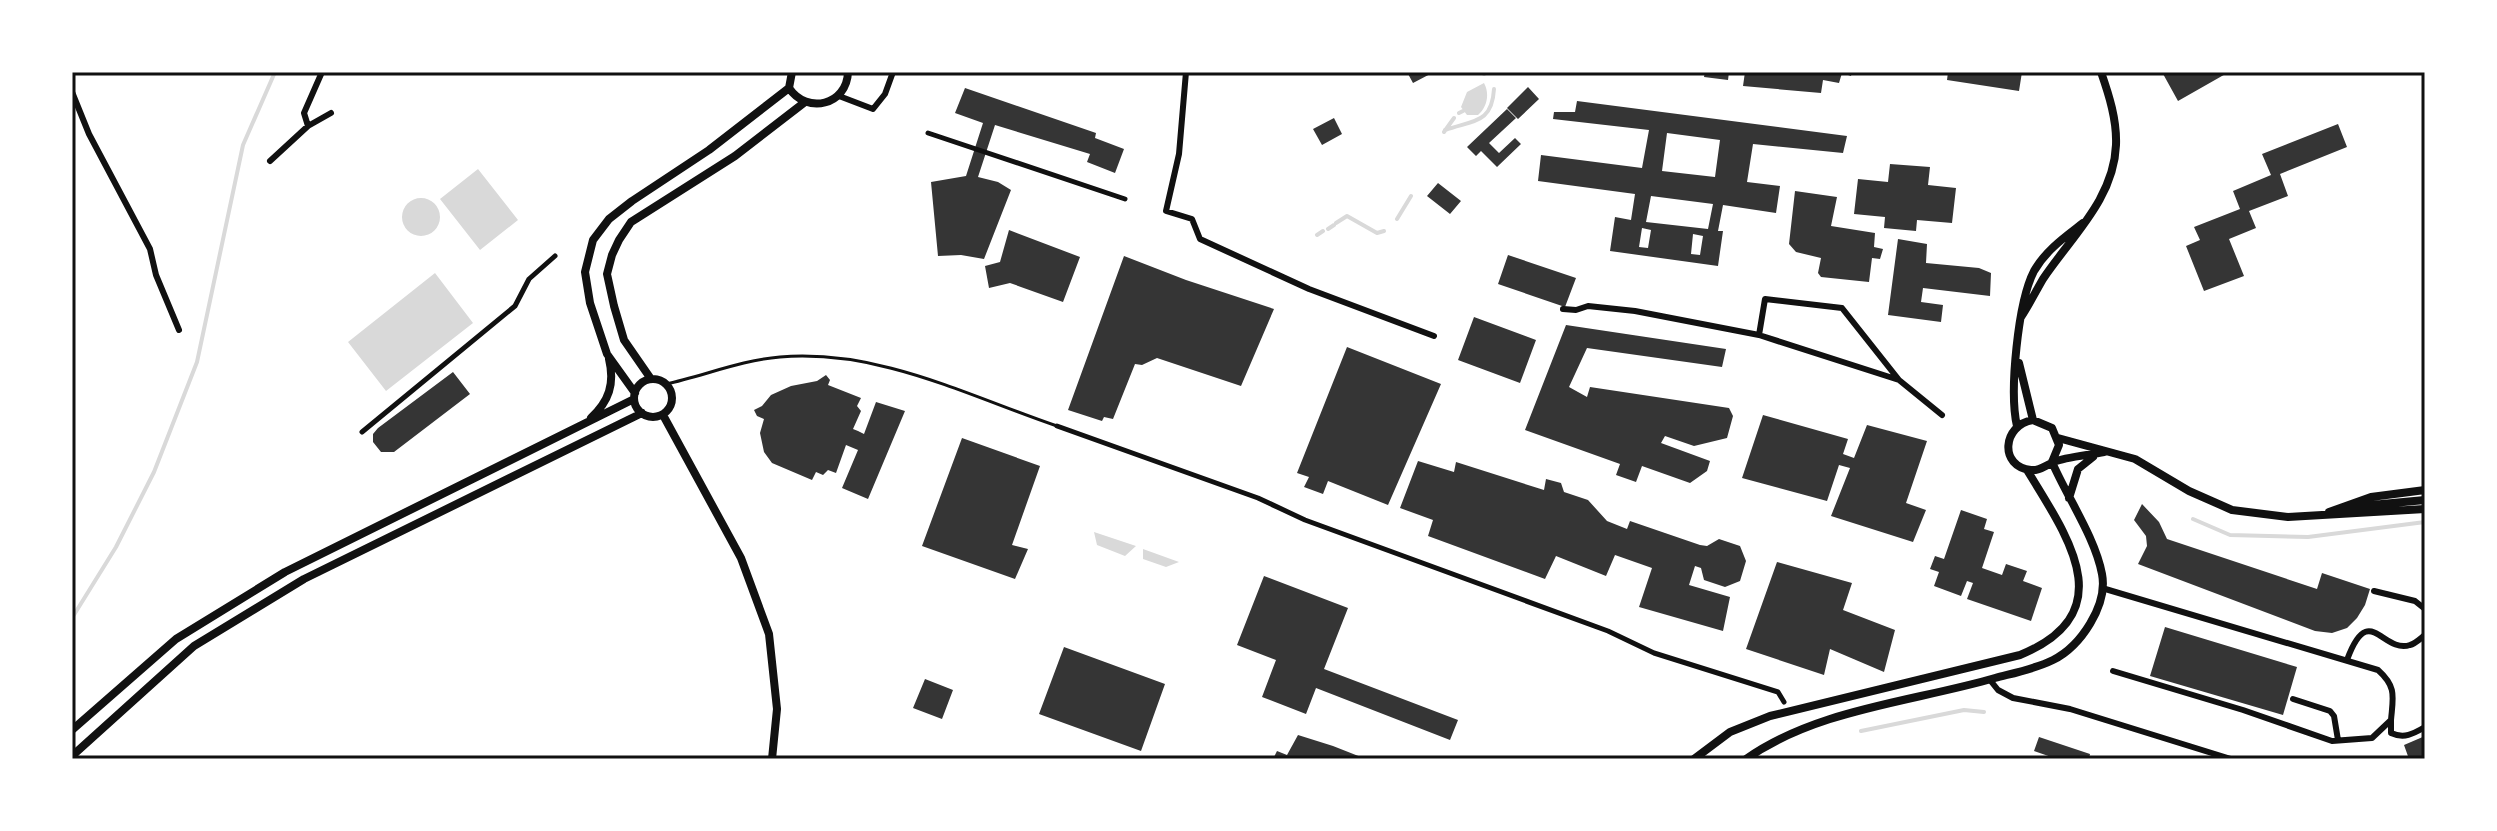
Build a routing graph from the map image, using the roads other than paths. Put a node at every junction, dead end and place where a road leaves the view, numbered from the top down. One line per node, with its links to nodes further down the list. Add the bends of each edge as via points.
1 (322, 72): 12 (street, via 304,113)
2 (792, 72): 7 (street)
3 (848, 72): 9 (street)
4 (893, 72): 9 (street, via 873,109)
5 (1186, 72): 20 (street, via 1179,154 1166,211 1192,219 1200,239 1253,265)
6 (2101, 72): 22 (street, via 2113,109 2115,153 2107,186 2021,317)
7 (789, 88): 10 (street); 21 (street, via 632,201 596,236 585,272)
8 (72, 92): 18 (street, via 150,249)
9 (839, 96): 10 (street, via 823,104)
10 (805, 102): 23 (street, via 735,156 631,222 619,240 607,274 614,306 624,340)
11 (331, 113): 12 (street)
12 (308, 126): 14 (street)
13 (928, 133): 15 (street)
14 (270, 161)
15 (1125, 199)
16 (555, 256): 34 (street, via 529,279 515,306)
17 (1563, 309): 19 (street, via 1635,311)
18 (179, 330)
19 (1759, 335): 24 (street); 24 (street, via 1765,299 1842,308)
20 (1434, 336)
21 (607, 354): 26 (street); 33 (street, via 612,388 603,407)
22 (2017, 355): 30 (street); 32 (street)
23 (651, 379): 25 (street); 26 (street)
24 (1899, 380): 29 (street)
25 (666, 384): 28 (street, via 673,400); 31 (lane, via 778,357 831,357 913,373)
26 (635, 396): 27 (street); 33 (street)
27 (642, 413): 28 (street); 58 (street, via 304,579 194,646)
28 (663, 415): 59 (street, via 741,558 769,634 777,709)
29 (1942, 415)
30 (2033, 420): 32 (street); 35 (street, via 2049,425)
31 (1057, 426): 53 (street, via 1608,631 1654,653 1778,692)
32 (2017, 426): 38 (street, via 2008,449 2014,462)
33 (582, 427): 56 (street, via 285,572 176,639)
34 (362, 432)
35 (2058, 438): 36 (street); 37 (street)
36 (2107, 451): 37 (street); 40 (street, via 2078,469); 44 (street, via 2135,459 2232,510)
37 (2052, 462): 38 (street); 40 (street)
38 (2027, 470): 60 (street, via 2064,537 2081,582 2078,600 2060,633 2020,655 1770,716 1730,732)
39 (2425, 490): 42 (street, via 2371,497)
40 (2069, 499): 45 (street, via 2094,551)
41 (2425, 500): 42 (street)
42 (2339, 508): 44 (street)
43 (2425, 509): 44 (street)
44 (2320, 515)
45 (2102, 588): 49 (street); 51 (street, via 2090,622 2066,651)
46 (2374, 591): 47 (street, via 2415,601)
47 (2425, 609)
48 (2425, 635): 49 (street, via 2399,647 2366,632 2357,637)
49 (2347, 660): 54 (street, via 2388,679)
50 (2113, 671): 57 (street)
51 (1990, 680): 61 (street, via 1833,718); 62 (street, via 2013,698 2070,709)
52 (2293, 699): 57 (street, via 2330,711)
53 (1784, 702)
54 (2391, 720): 55 (street, via 2391,733 2398,736); 57 (street, via 2372,738)
55 (2425, 727)
56 (72, 730)
57 (2338, 740)
58 (72, 756)
59 (772, 759)
60 (1694, 759)
61 (1747, 759)
62 (2231, 759)

